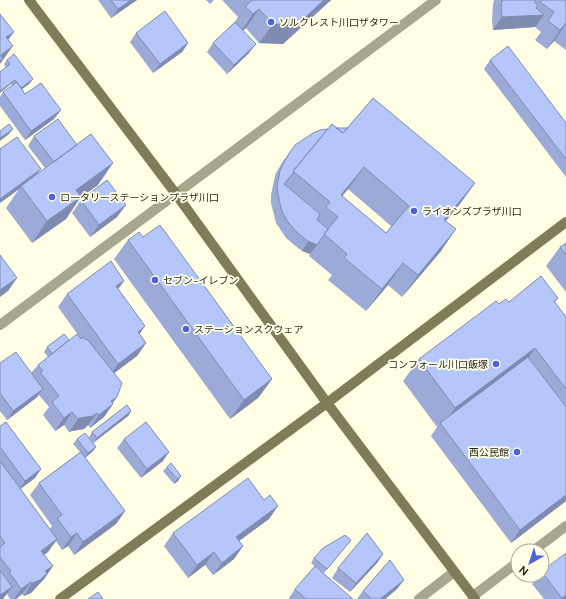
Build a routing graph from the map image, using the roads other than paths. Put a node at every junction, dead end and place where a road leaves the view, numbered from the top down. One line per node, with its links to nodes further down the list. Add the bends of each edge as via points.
1 (436, 0): 3 (street)
2 (33, 1): 3 (street)
3 (176, 194): 5 (street); 6 (street)
4 (566, 222): 6 (street)
5 (0, 325)
6 (326, 402): 10 (street); 12 (street)
7 (566, 526): 8 (street)
8 (544, 543)
9 (510, 569): 11 (street)
10 (454, 572): 11 (street); 13 (street)
11 (474, 598)
12 (60, 599)
13 (419, 599)

